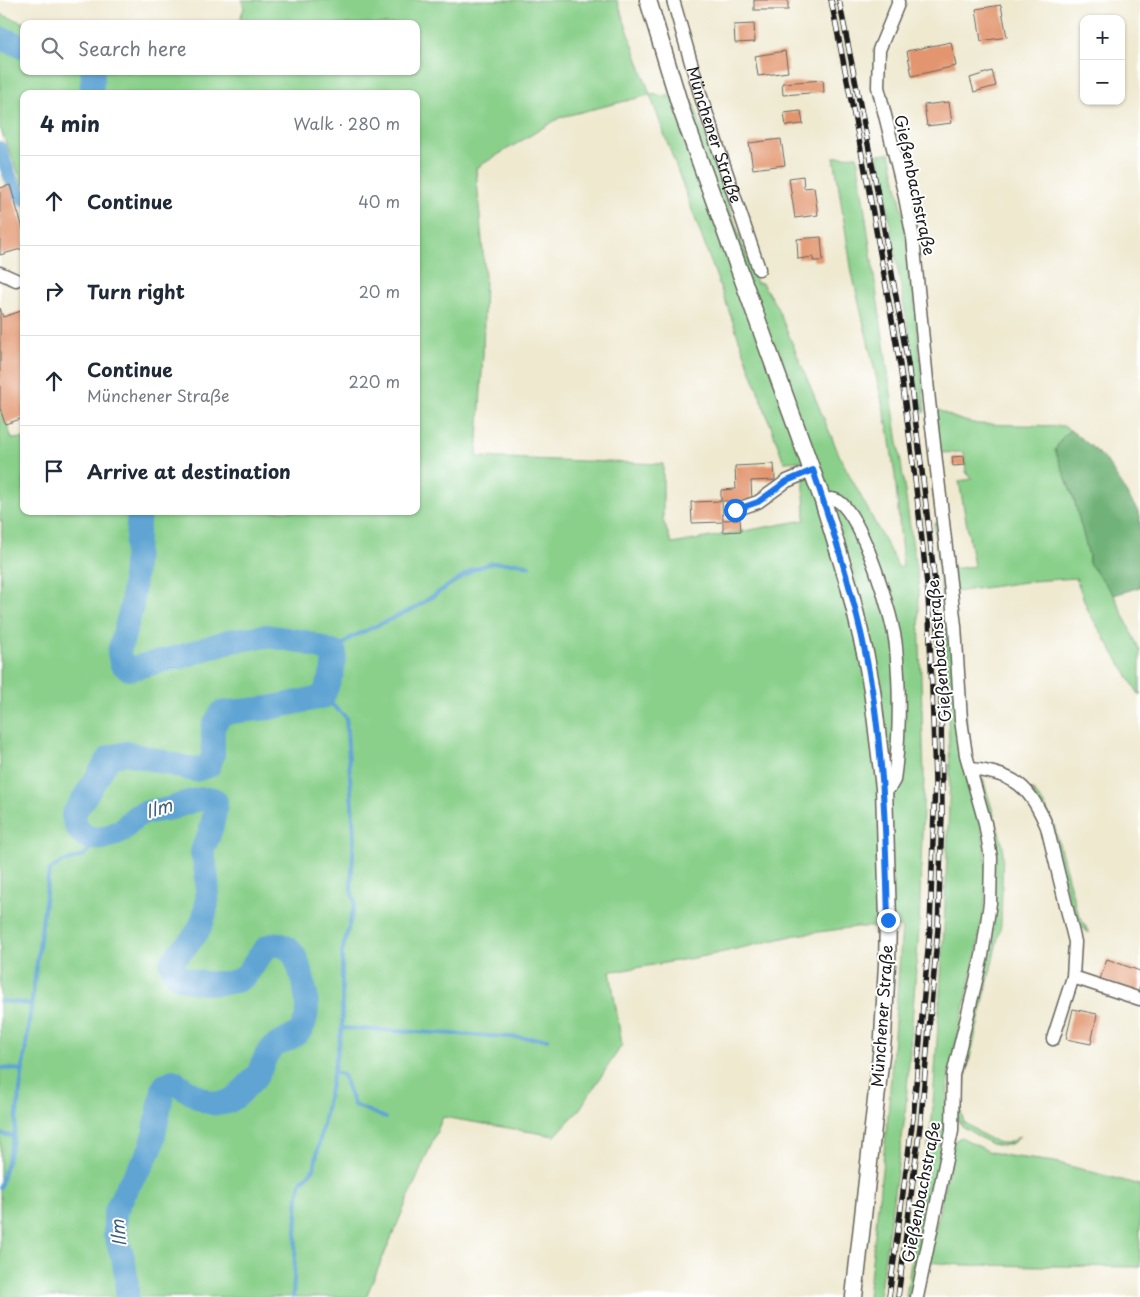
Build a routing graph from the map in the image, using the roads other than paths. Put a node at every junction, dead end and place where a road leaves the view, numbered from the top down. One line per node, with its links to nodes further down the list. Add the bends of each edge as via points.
1 (648, 0): 7 (main road, Münchener Straße, via 681,109)
2 (673, 0): 4 (street, Münchener Straße, via 701,97)
3 (898, 0): 10 (street, Gießenbachstraße, via 879,50 878,87 913,238 955,626 961,720)
4 (760, 269)
5 (0, 273): 6 (street)
6 (16, 280)
7 (813, 470): 8 (main road, Münchener Straße); 9 (street, via 787,481 758,502)
8 (824, 501): 11 (main road, Münchener Straße, via 866,657); 11 (street, via 838,501 853,519 872,561 891,617 896,646 898,722 894,780 890,787)
9 (735, 510)
10 (971, 769): 12 (street, via 990,771 1012,779 1040,810 1059,870 1075,942); 16 (street, Gießenbachstraße, via 986,822 991,858 990,903 982,956 953,1075 952,1130)
11 (884, 788): 15 (main road, Münchener Straße, via 888,920 883,1037)
12 (1073, 977): 13 (street); 14 (street)
13 (1140, 999)
14 (1053, 1040)
15 (854, 1297)
16 (917, 1297)

